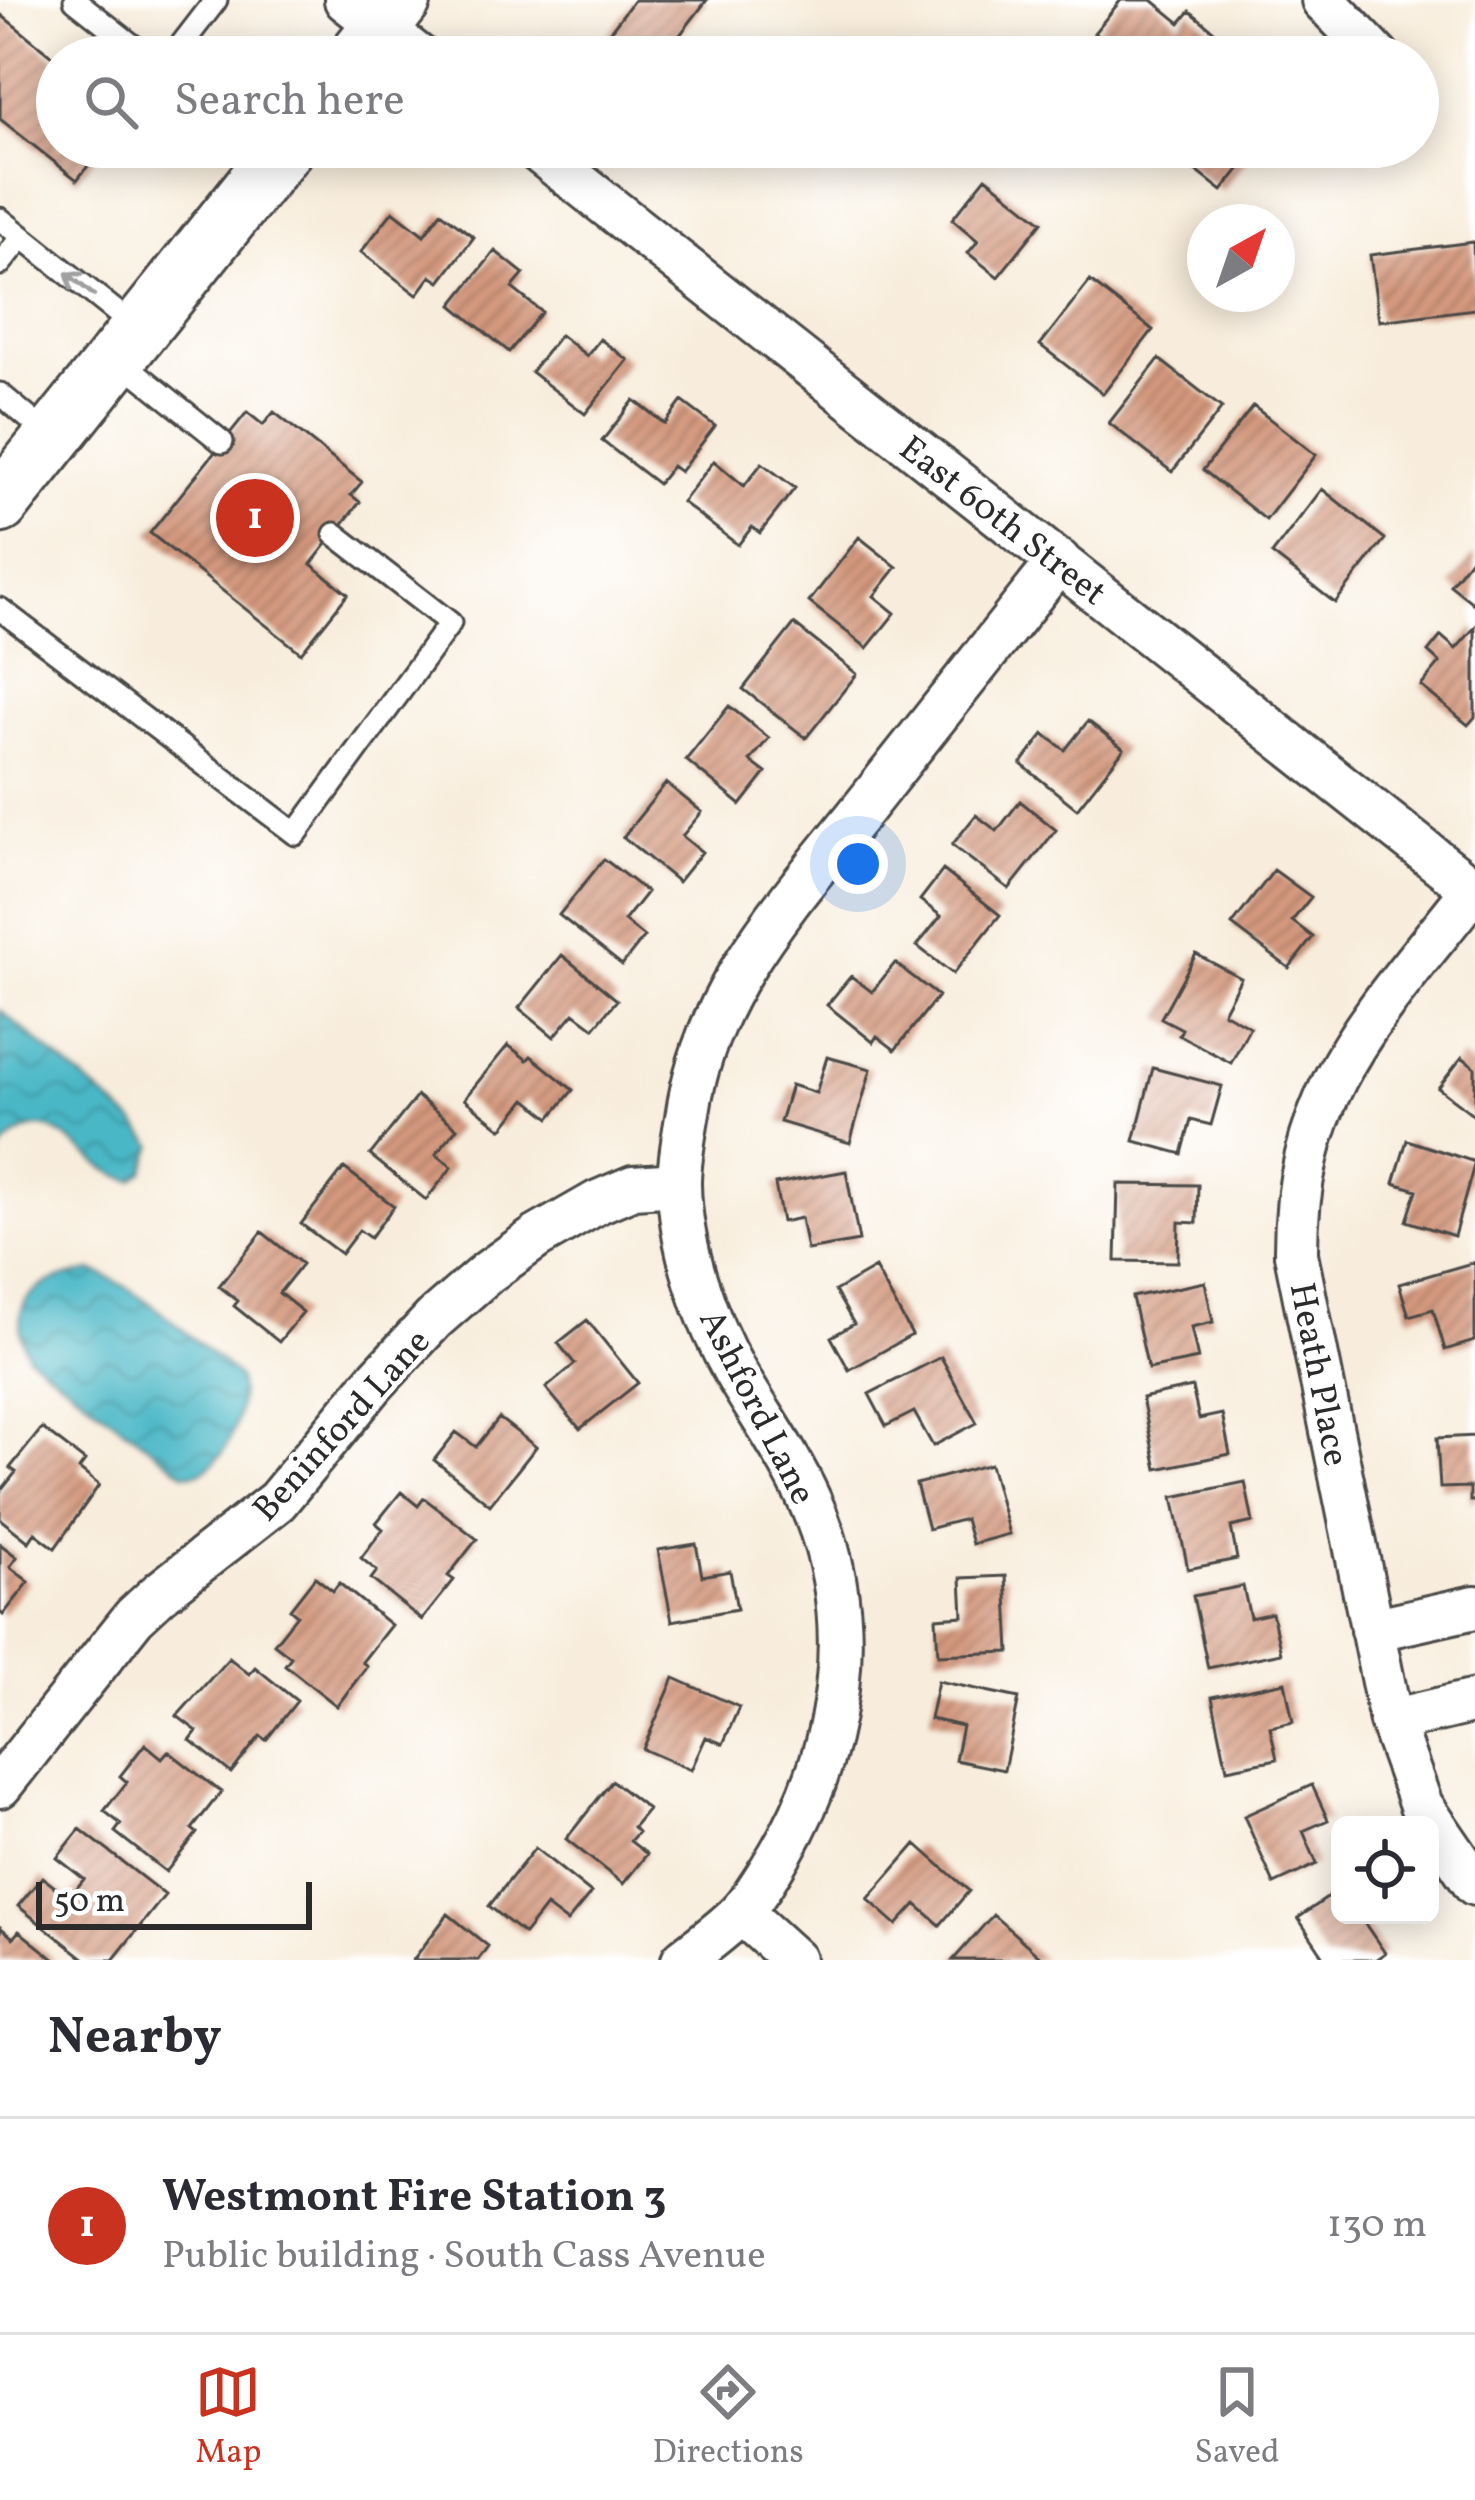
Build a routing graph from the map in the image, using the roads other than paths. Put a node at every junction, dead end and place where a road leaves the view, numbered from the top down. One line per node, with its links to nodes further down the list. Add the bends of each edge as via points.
1 (75, 0): 4 (lane)
2 (216, 0): 5 (lane)
3 (1323, 0): 6 (street)
4 (120, 36)
5 (188, 36)
6 (1358, 36)
7 (268, 168): 12 (main road)
8 (560, 168): 18 (street, East 60th Street)
9 (0, 219): 10 (lane)
10 (22, 237): 11 (lane); 12 (lane, one-way to 10)
11 (0, 264)
12 (128, 344): 14 (main road); 15 (lane)
13 (0, 394): 14 (lane)
14 (53, 438): 16 (main road)
15 (222, 442)
16 (0, 504)
17 (335, 533): 19 (lane, via 450,623 296,833)
18 (1059, 561): 20 (street, East 60th Street); 21 (street, Ashford Lane, via 740,970 699,1060)
19 (0, 609)
20 (1474, 889): 23 (street, Heath Place, via 1352,1048 1314,1121 1301,1178 1296,1254)
21 (679, 1184): 26 (street, Beninford Lane, via 633,1187 598,1202 537,1237 452,1304 277,1501 134,1617); 28 (street, Ashford Lane, via 687,1243 717,1336 795,1467 831,1558 839,1612 834,1715 818,1780)
22 (1475, 1607): 23 (street)
23 (1372, 1630): 25 (street, Heath Place)
24 (1475, 1701): 25 (street)
25 (1391, 1721): 27 (street, Heath Place, via 1421,1805)
26 (0, 1786)
27 (1475, 1884)
28 (742, 1912): 29 (street, Ashford Lane); 30 (street)
29 (683, 1960)
30 (794, 1960)

